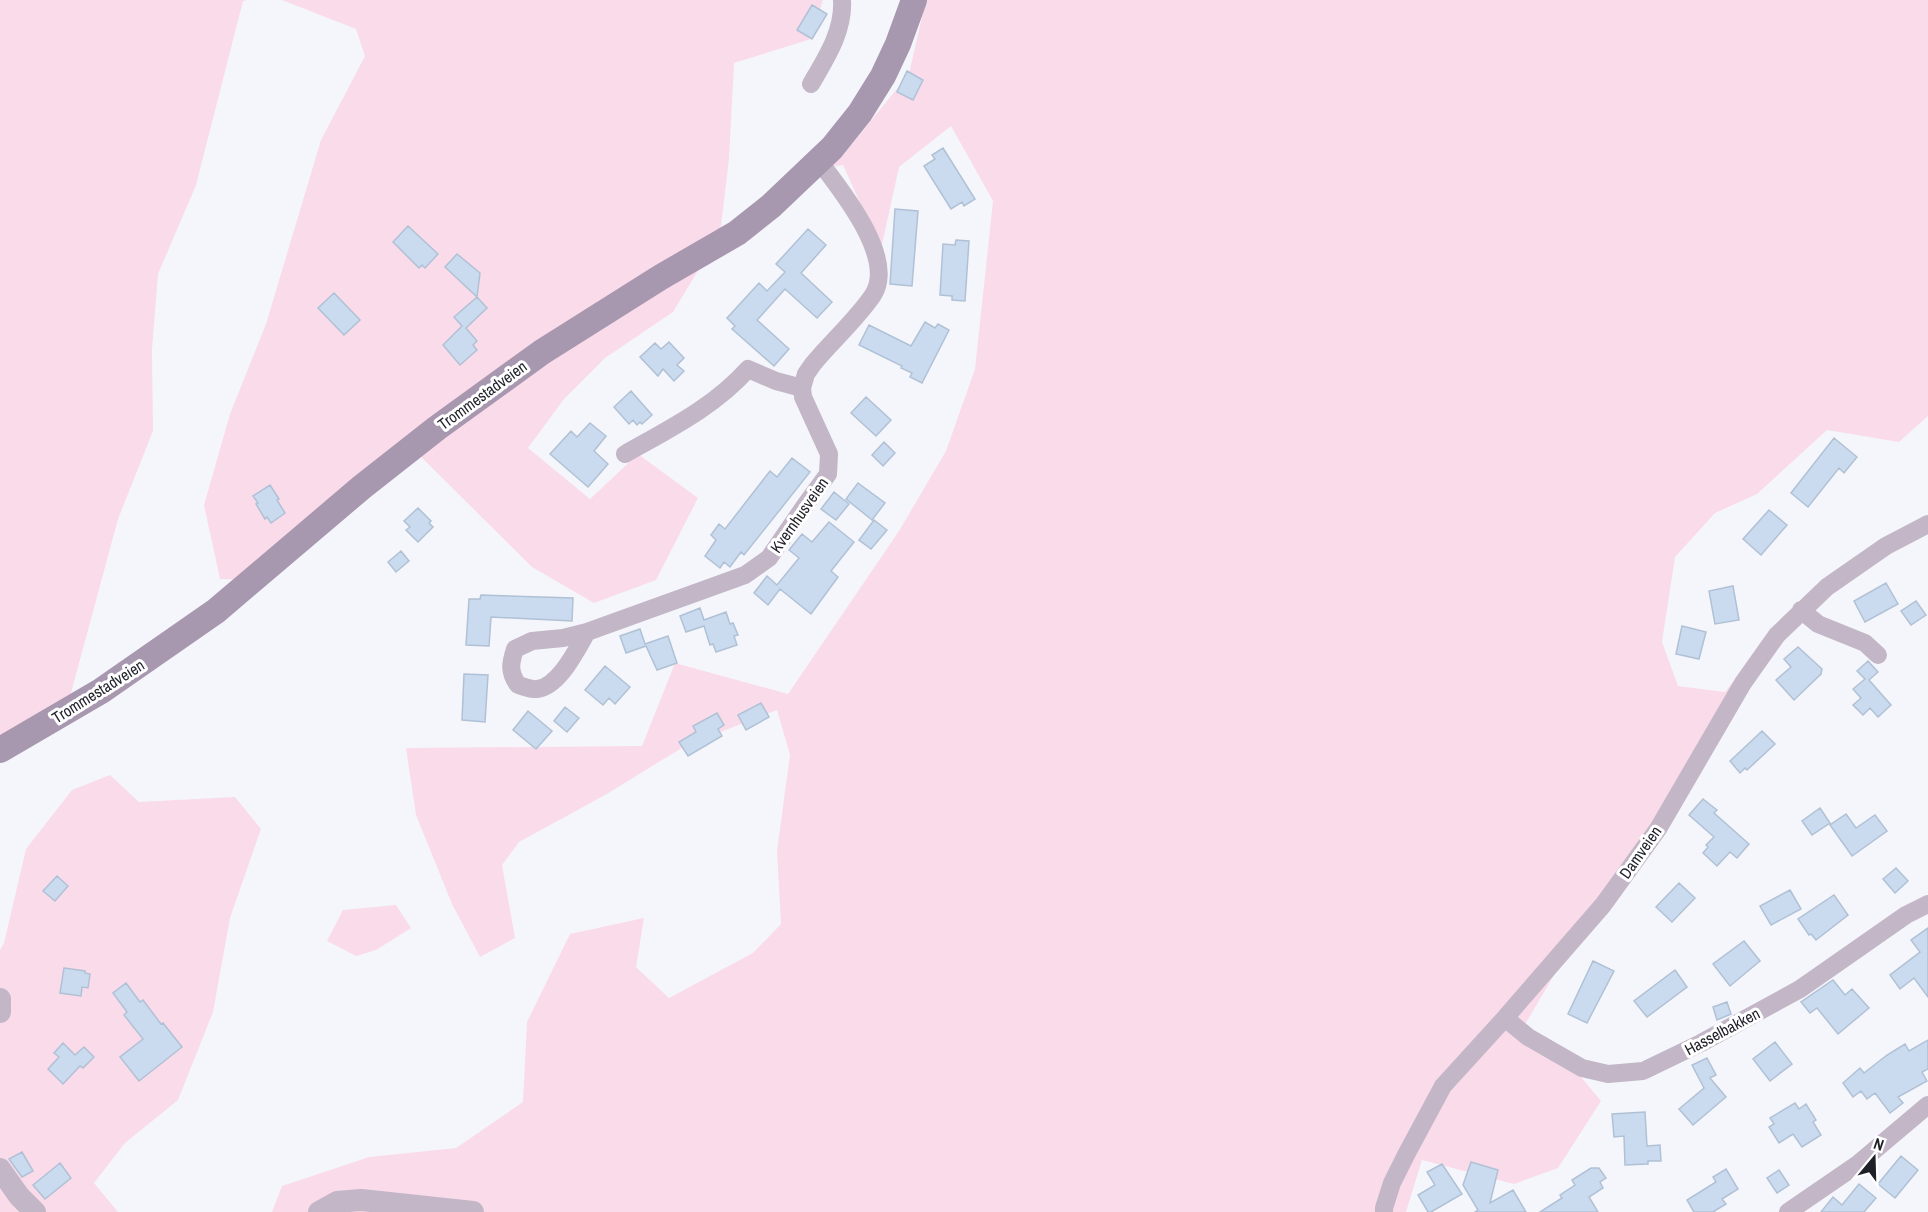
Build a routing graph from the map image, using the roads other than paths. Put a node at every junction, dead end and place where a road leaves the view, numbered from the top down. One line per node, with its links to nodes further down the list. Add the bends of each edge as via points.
1 (842, 0): 3 (street, via 843,13 834,40)
2 (914, 0): 4 (main road, Trommestadveien, via 883,76 860,113)
3 (811, 84)
4 (819, 161): 5 (street, via 868,235 878,260 878,276 874,293 813,364); 11 (main road, Trommestadveien, via 737,233 542,352 436,428 216,610 100,691)
5 (802, 388): 6 (street, via 748,369 701,411); 9 (street, Kvernhusveien, via 829,454 828,474 769,558 745,575)
6 (625, 454)
7 (1928, 524): 8 (street, Damveien, via 1886,546)
8 (1801, 610): 10 (street, via 1818,624 1865,643); 15 (street, Damveien, via 1777,635 1743,683 1658,829 1603,905)
9 (587, 632)
10 (1878, 655)
11 (0, 750)
12 (1928, 904): 15 (street, Hasselbakken, via 1906,915 1800,989 1643,1071 1608,1074 1582,1068 1528,1037)
13 (0, 999): 14 (street)
14 (0, 1012)
15 (1505, 1018): 21 (street, Damveien, via 1443,1086 1397,1173)
16 (1928, 1105): 22 (street, via 1858,1164)
17 (0, 1169): 18 (street)
18 (35, 1212)
19 (319, 1212): 20 (street, via 337,1202 361,1200)
20 (473, 1212)
21 (1384, 1212)
22 (1788, 1212)

